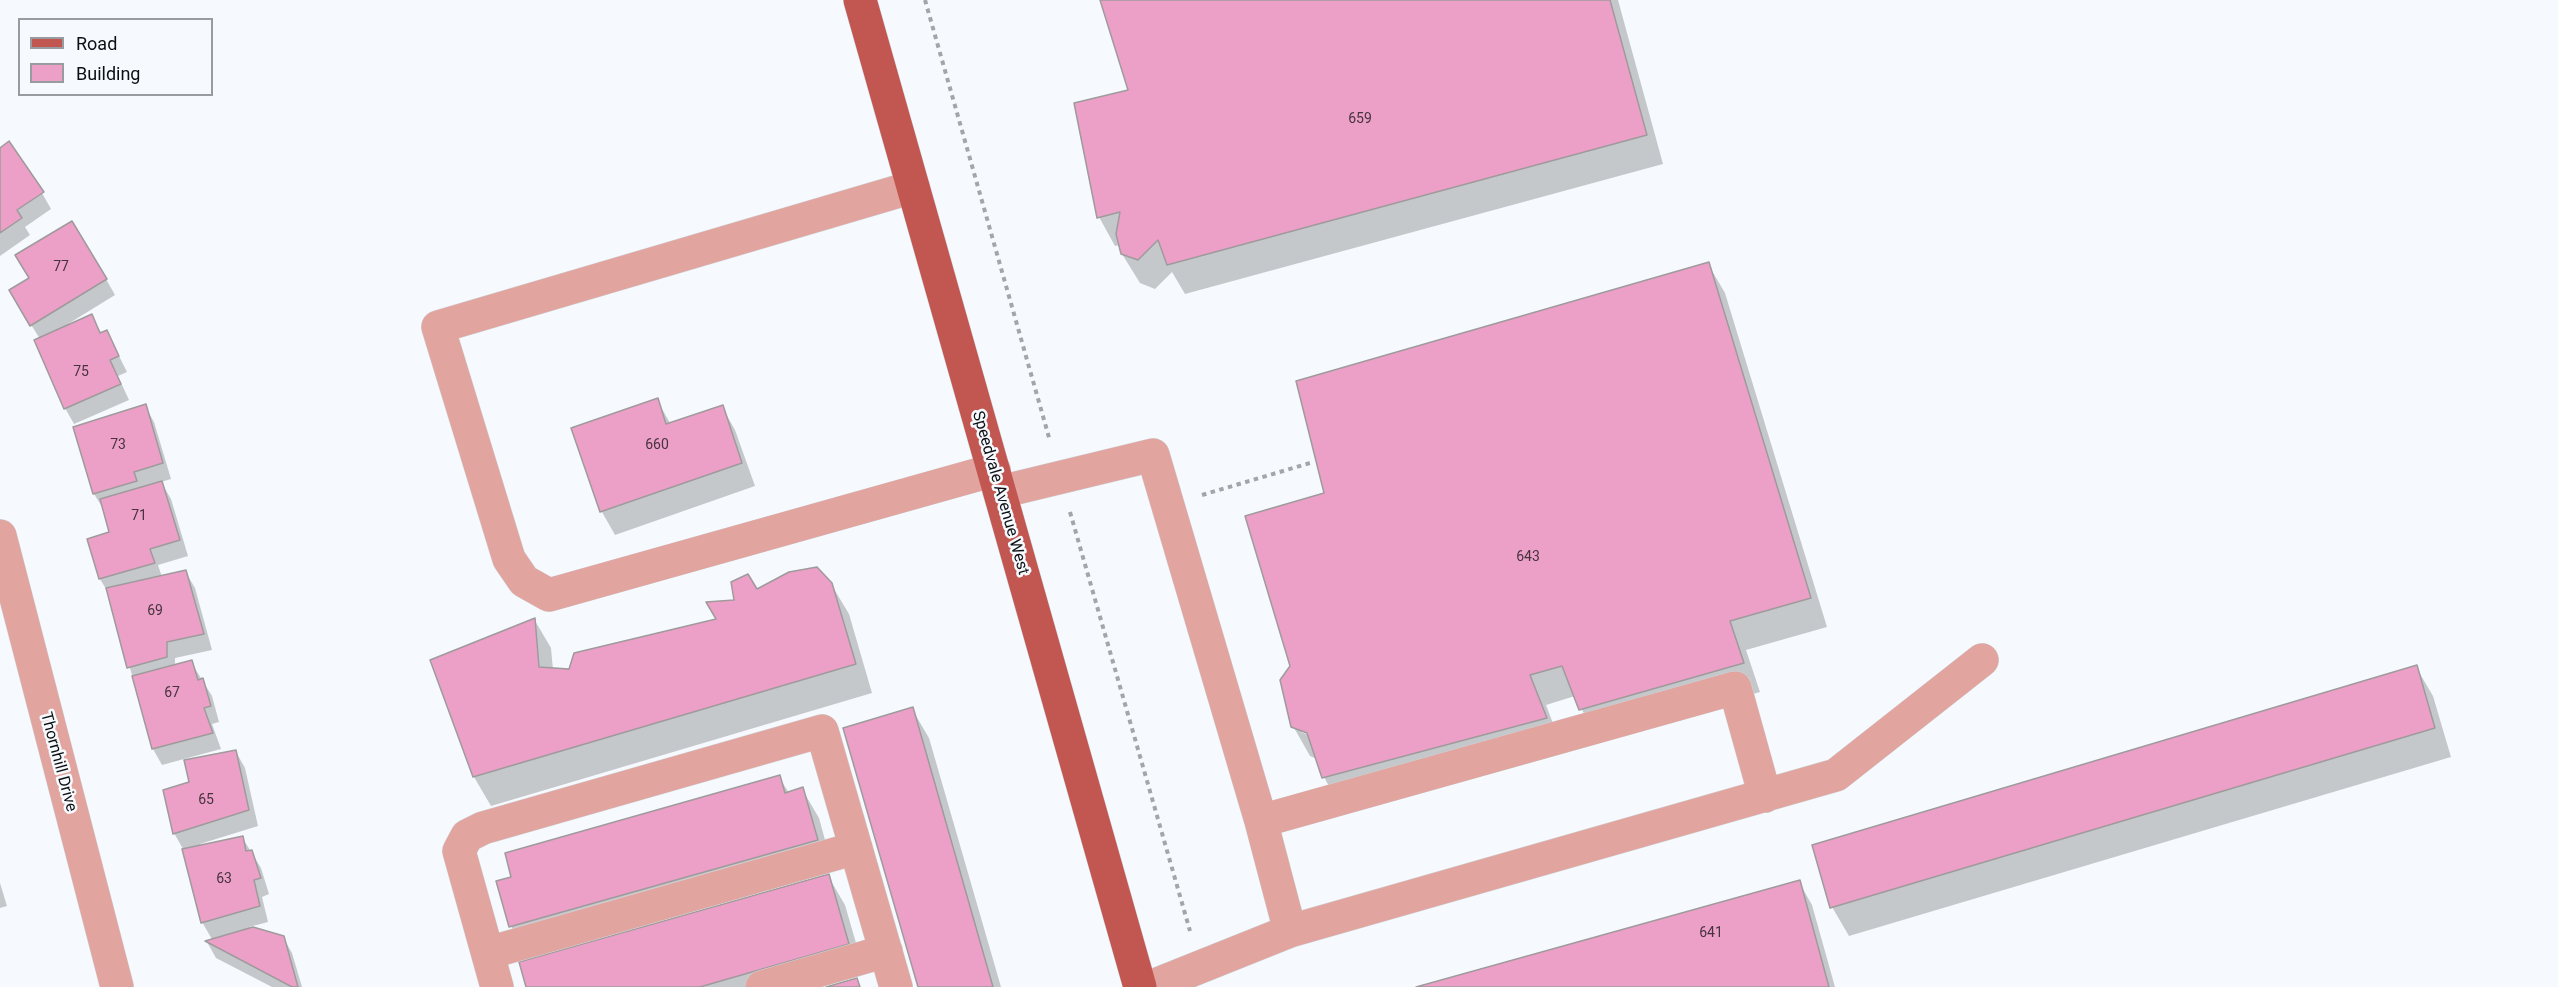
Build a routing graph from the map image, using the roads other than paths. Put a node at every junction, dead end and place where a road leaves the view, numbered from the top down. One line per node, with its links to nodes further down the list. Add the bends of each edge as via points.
1 (860, 0): 2 (main road, Speedvale Avenue West)
2 (913, 187): 3 (main road, Speedvale Avenue West); 3 (street, via 438,327 509,559 524,581 549,595)
3 (997, 481): 7 (street, via 1153,455); 16 (main road, Speedvale Avenue West)
4 (0, 536): 12 (street, Thornhill Drive)
5 (1982, 660): 6 (street, via 1836,775)
6 (1765, 796): 7 (street, via 1735,688); 9 (street)
7 (1261, 821): 9 (street)
8 (856, 848): 10 (street); 11 (street); 11 (street, via 822,731 483,828 467,836 459,851)
9 (1290, 931): 17 (street)
10 (885, 951): 14 (street); 15 (street)
11 (488, 953): 13 (street)
12 (108, 985)
13 (497, 987)
14 (762, 987)
15 (896, 987)
16 (1140, 987)
17 (1149, 987)

